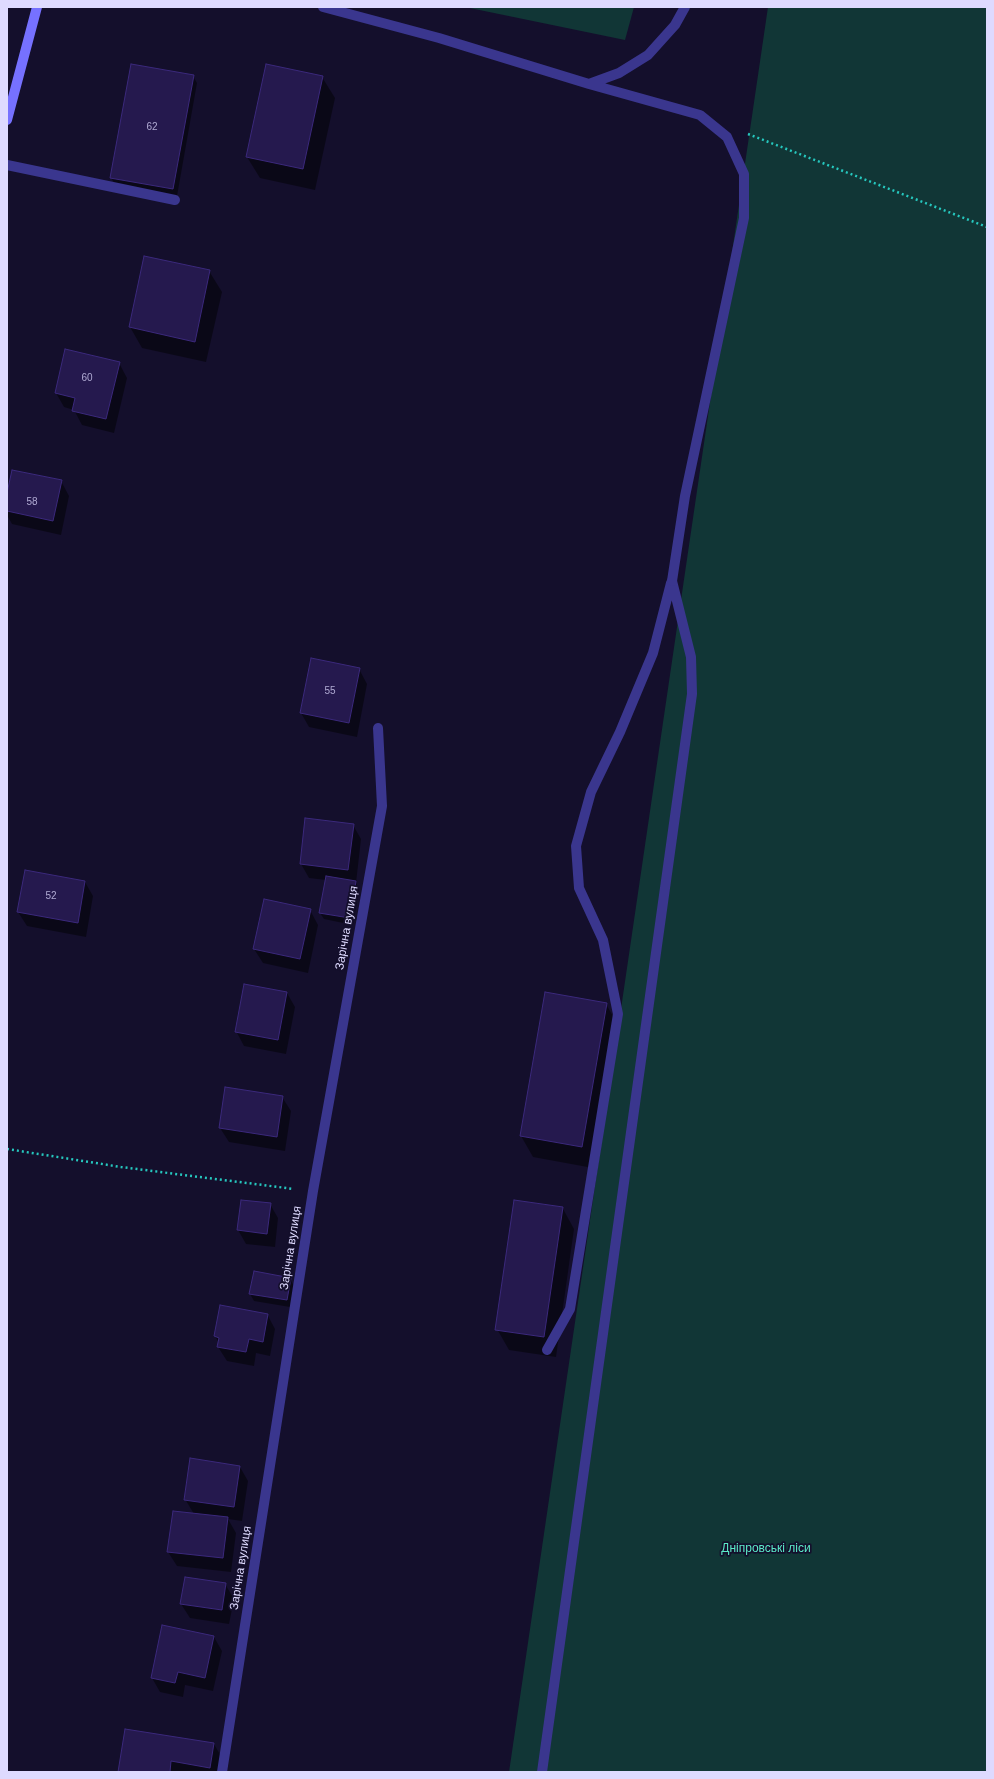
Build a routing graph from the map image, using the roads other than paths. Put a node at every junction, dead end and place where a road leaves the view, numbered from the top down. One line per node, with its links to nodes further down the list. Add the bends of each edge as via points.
1 (37, 7): 5 (main road)
2 (323, 7): 4 (street, via 446,40)
3 (685, 7): 4 (street, via 675,25 648,55 619,73)
4 (589, 84): 8 (street, via 700,115 727,137 744,174 744,218 685,496)
5 (7, 120)
6 (7, 165): 7 (street)
7 (175, 200)
8 (672, 581): 10 (street, via 653,653 620,732 591,792 576,846 579,888 603,940 618,1014 570,1309); 12 (street, via 691,657 692,694)
9 (378, 728): 11 (street, Зарічна вулиця, via 382,806 312,1191)
10 (547, 1350)
11 (222, 1772)
12 (542, 1772)

